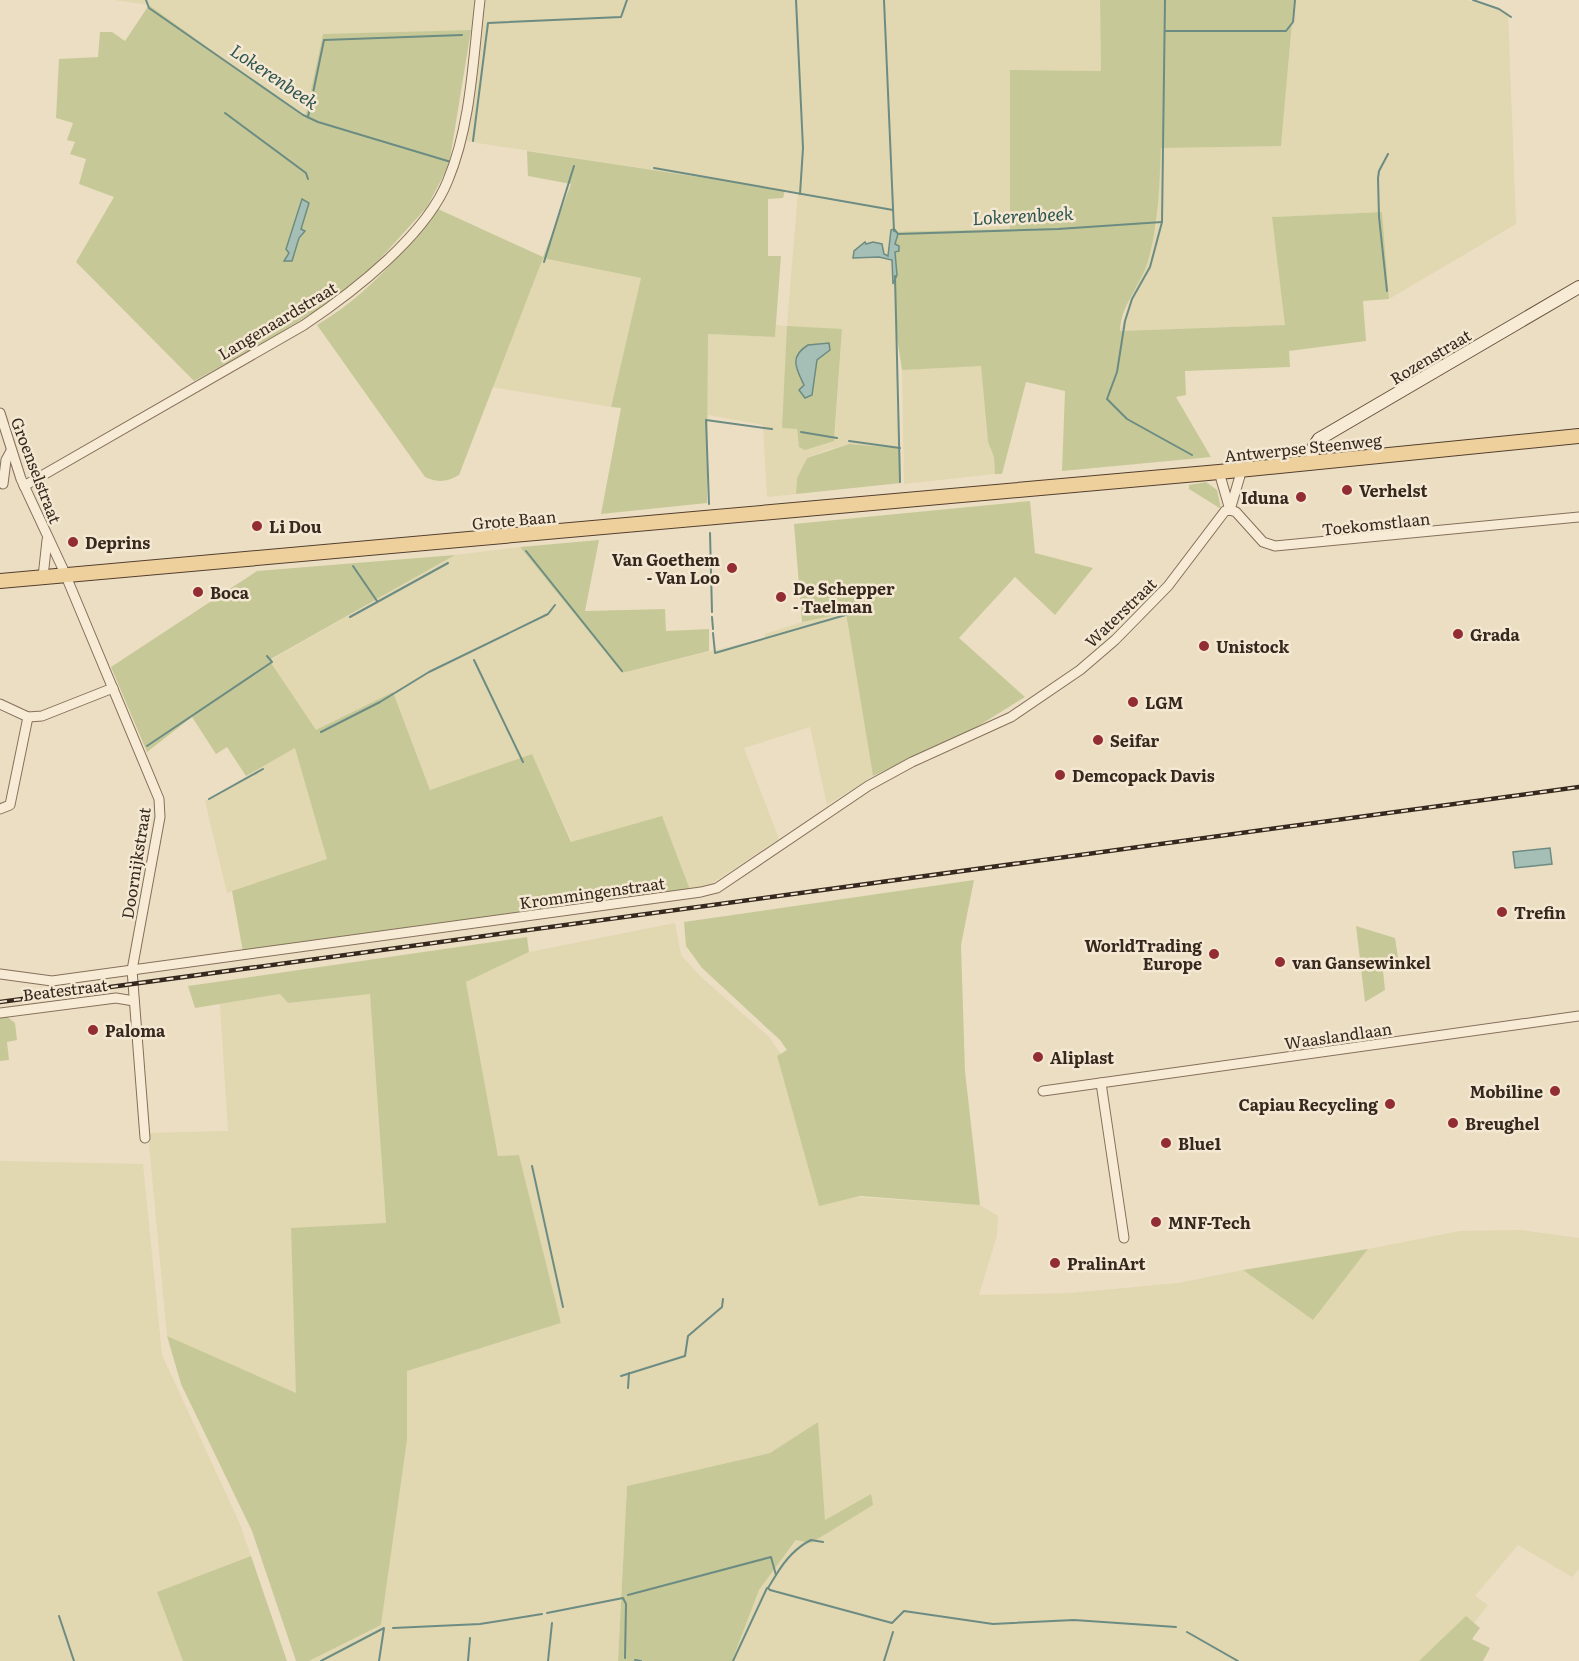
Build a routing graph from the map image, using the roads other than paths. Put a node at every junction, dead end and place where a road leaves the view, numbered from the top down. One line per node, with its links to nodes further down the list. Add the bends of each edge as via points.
1 (480, 0): 9 (street, Langenaardstraat, via 461,139 448,182 429,212 384,264 345,298 304,325)
2 (1579, 287): 6 (street, Rozenstraat, via 1319,440 1312,448)
3 (0, 413): 5 (street, Groenselstraat)
4 (1579, 436): 6 (main road, Antwerpse Steenweg)
5 (11, 451): 9 (street, Groenselstraat); 10 (street)
6 (1312, 462): 7 (main road, Antwerpse Steenweg)
7 (1242, 469): 8 (main road, Antwerpse Steenweg); 12 (street)
8 (1219, 472): 11 (main road, Antwerpse Steenweg); 12 (street)
9 (23, 482): 10 (street, Langenaardstraat); 14 (street, Groenselstraat)
10 (2, 485)
11 (1031, 489): 15 (main road, Grote Baan)
12 (1230, 510): 13 (street, Toekomstlaan, via 1263,542 1284,547); 21 (street, Waterstraat, via 1225,511 1168,586 1114,640 1080,670)
13 (1579, 517)
14 (47, 537): 15 (street, Groenselstraat); 16 (street, Groenselstraat)
15 (65, 575): 16 (main road, Grote Baan); 18 (street, Doornijkstraat)
16 (43, 577): 17 (main road, Grote Baan)
17 (0, 581)
18 (113, 688): 20 (street, via 42,716); 23 (street, Doornijkstraat, via 159,799 160,817)
19 (0, 704): 20 (street)
20 (28, 717): 22 (street, via 10,805)
21 (1011, 717): 23 (street, Krommingenstraat, via 889,773 733,879 701,892)
22 (0, 808)
23 (132, 970): 24 (street, Krommingenstraat, via 52,981); 25 (street, Doornijkstraat)
24 (0, 974)
25 (134, 1001): 26 (street, Beatestraat, via 116,998); 30 (street, Doornijkstraat)
26 (0, 1013)
27 (1579, 1016): 28 (street, Waaslandlaan)
28 (1101, 1083): 29 (street, Waaslandlaan); 31 (street)
29 (1043, 1091)
30 (145, 1138)
31 (1124, 1238)

